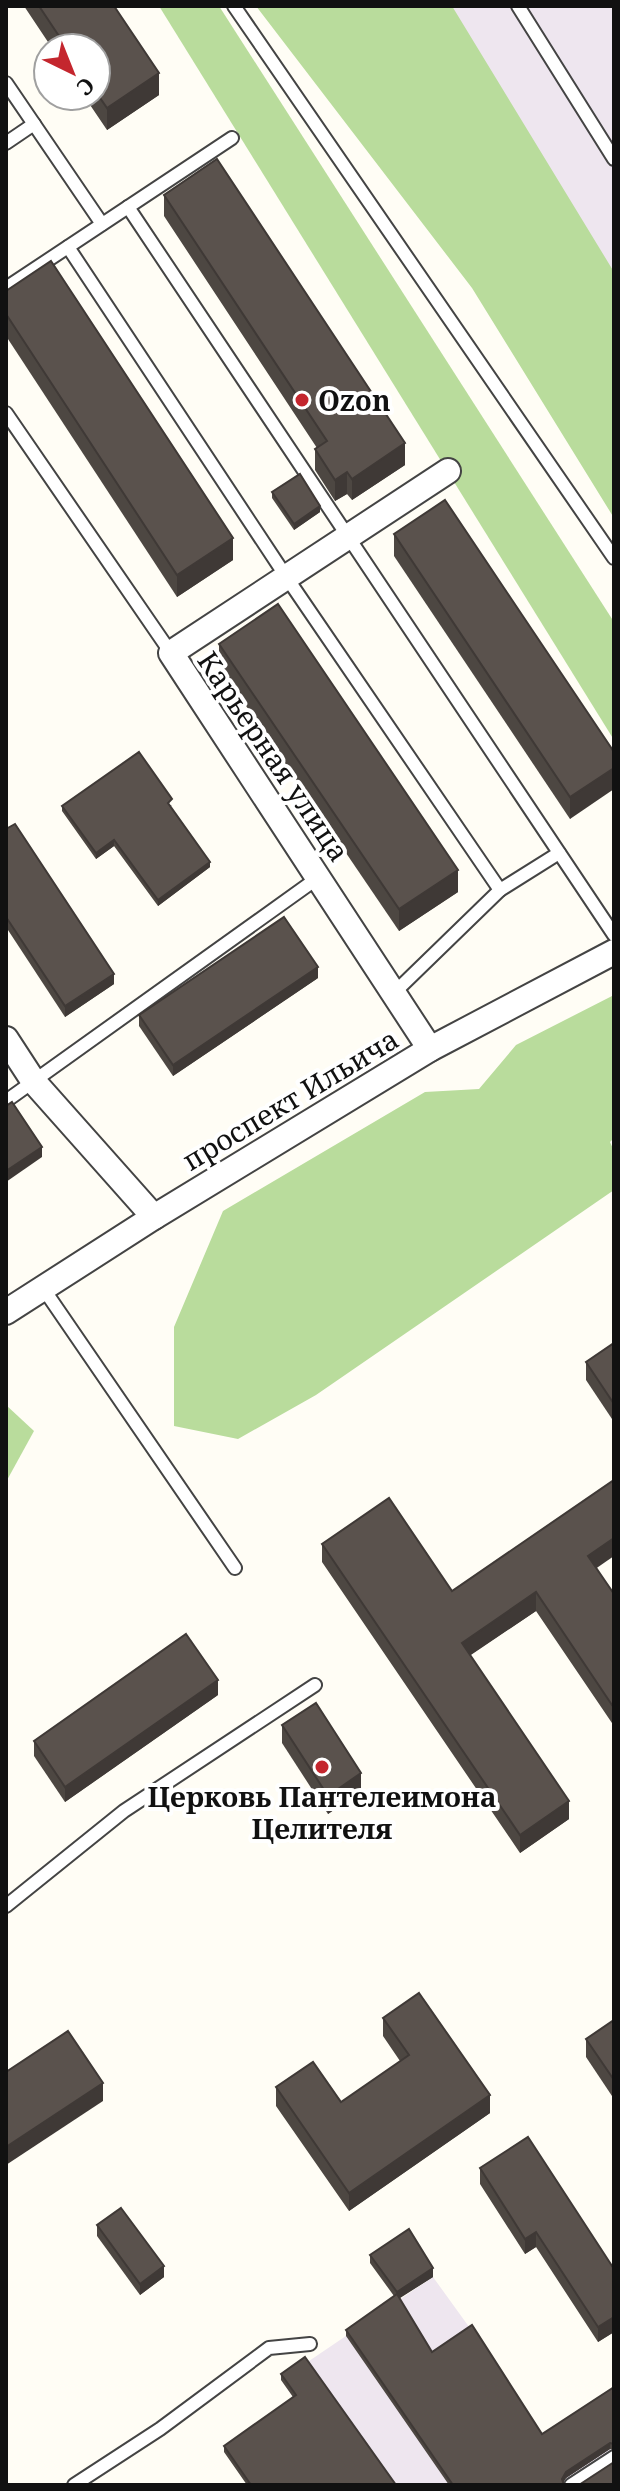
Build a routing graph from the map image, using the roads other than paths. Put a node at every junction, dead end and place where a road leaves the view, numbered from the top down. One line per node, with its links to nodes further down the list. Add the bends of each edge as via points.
1 (234, 6): 15 (lane)
2 (518, 6): 7 (lane)
3 (6, 83): 4 (lane)
4 (34, 124): 6 (lane); 9 (lane)
5 (232, 138): 8 (lane)
6 (6, 143)
7 (612, 152)
8 (128, 207): 9 (lane); 14 (lane)
9 (102, 224): 10 (lane)
10 (68, 247): 11 (lane); 16 (lane)
11 (6, 288)
12 (6, 413): 17 (lane)
13 (448, 471): 14 (street, Карьерная улица)
14 (348, 538): 16 (street, Карьерная улица); 18 (lane)
15 (614, 558)
16 (287, 578): 17 (street, Карьерная улица); 20 (lane)
17 (171, 653): 19 (street, Карьерная улица)
18 (559, 853): 20 (lane); 21 (lane)
19 (319, 877): 23 (street, Карьерная улица); 26 (lane)
20 (500, 890): 23 (lane)
21 (614, 935)
22 (614, 952): 25 (street, проспект Ильича)
23 (395, 992): 25 (street, Карьерная улица)
24 (6, 1039): 26 (street)
25 (430, 1049): 28 (street, проспект Ильича)
26 (34, 1082): 27 (lane); 28 (street)
27 (6, 1101)
28 (154, 1217): 29 (street, проспект Ильича)
29 (43, 1288): 30 (street, проспект Ильича); 31 (lane)
30 (6, 1312)
31 (235, 1568)
32 (315, 1685): 33 (lane, via 124,1811)
33 (6, 1906)
34 (310, 2344): 36 (lane, via 269,2348)
35 (614, 2457): 37 (lane)
36 (74, 2485)
37 (571, 2485)

